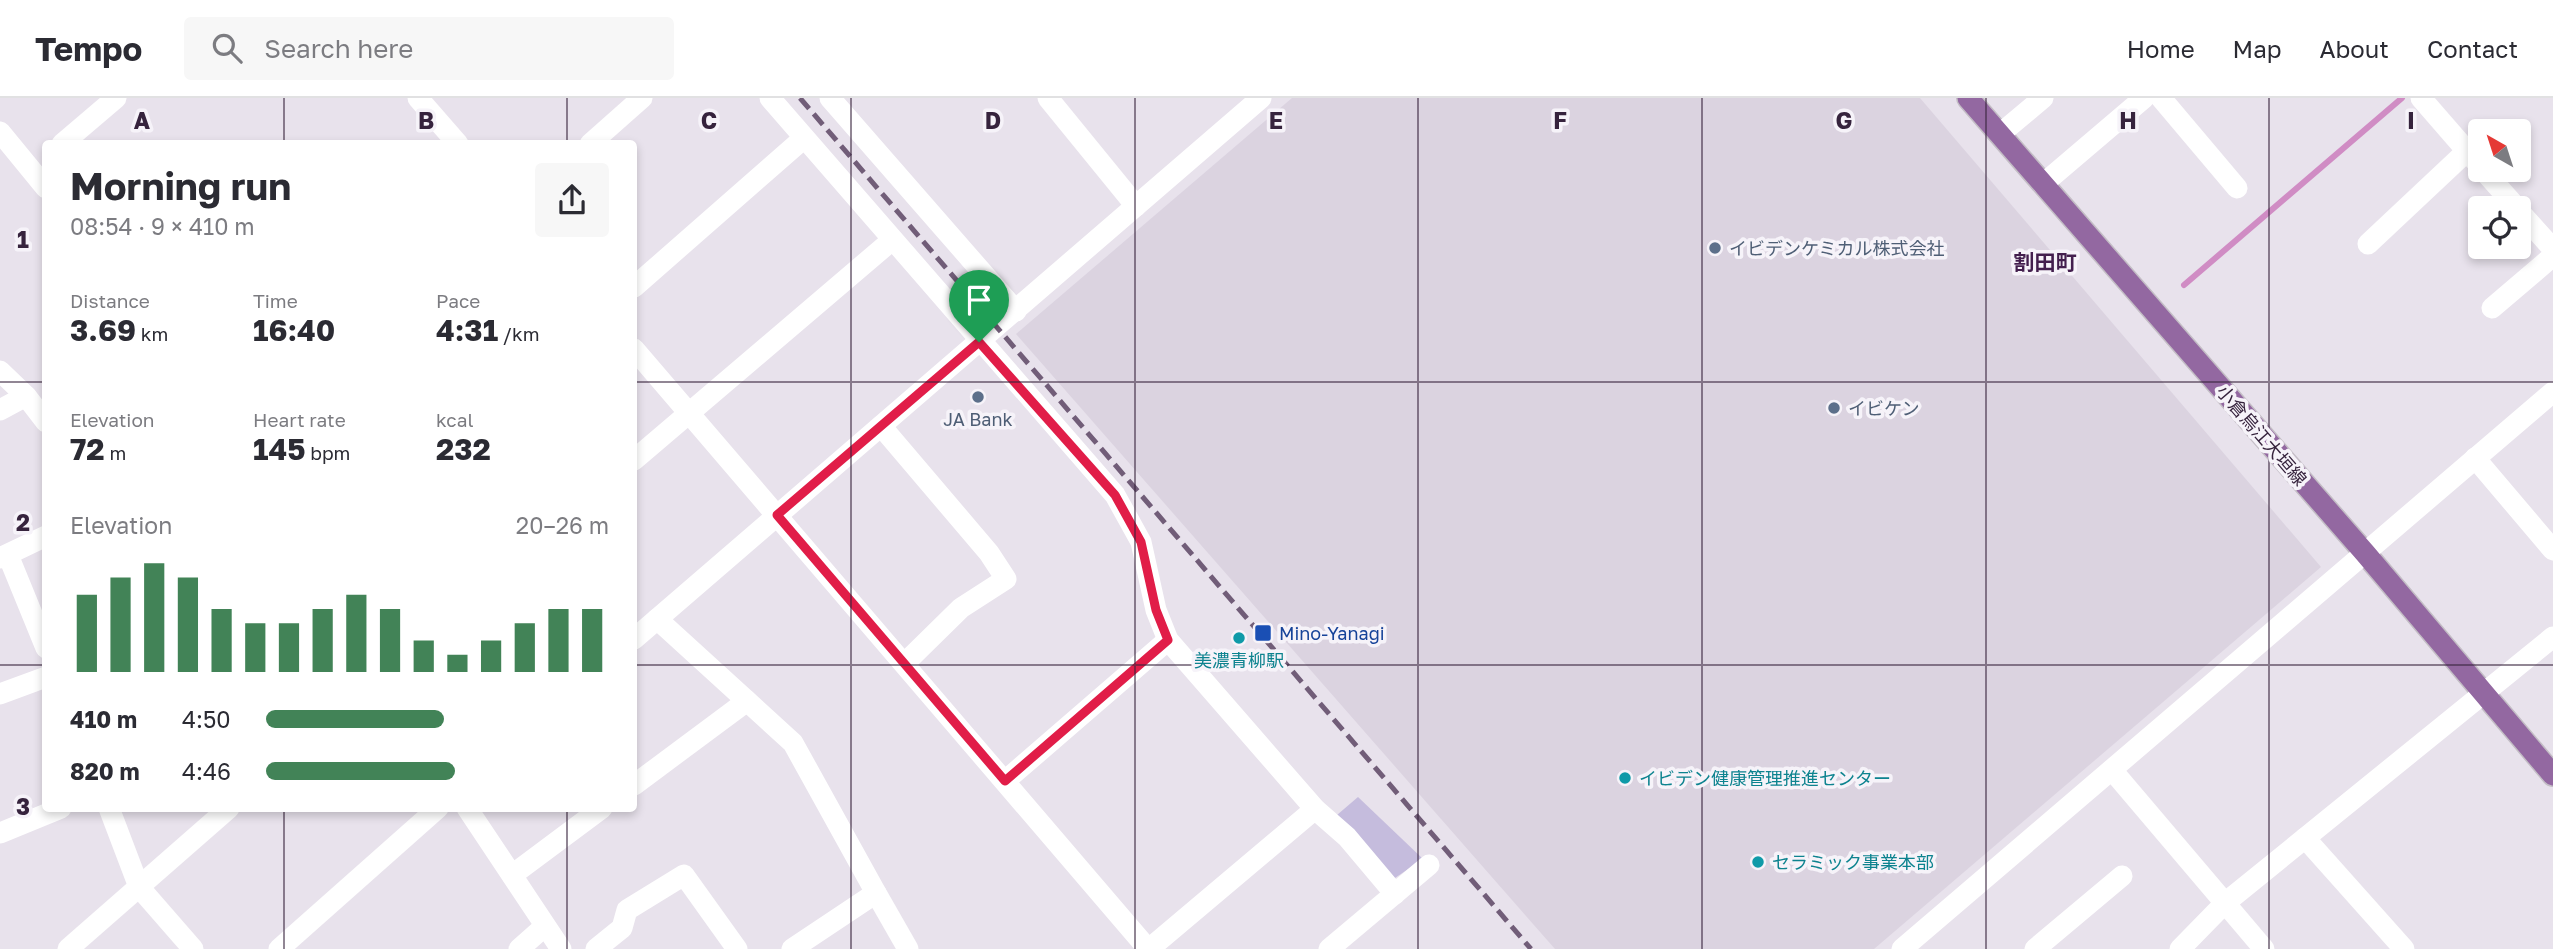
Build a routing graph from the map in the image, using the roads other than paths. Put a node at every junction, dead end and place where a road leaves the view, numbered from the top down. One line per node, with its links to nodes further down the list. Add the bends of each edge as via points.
1 (116, 98): 16 (street)
2 (418, 98): 17 (street)
3 (642, 98): 18 (street)
4 (770, 98): 15 (street)
5 (1261, 98): 26 (street)
6 (1968, 98): 13 (main road, 小倉烏江大垣線)
7 (2043, 98): 13 (street)
8 (2144, 98): 23 (street)
9 (2161, 98): 24 (street)
10 (2421, 98): 19 (street)
11 (1051, 99): 26 (street)
12 (840, 102): 34 (street)
13 (2000, 134): 23 (main road, 小倉烏江大垣線)
14 (2, 138): 21 (street)
15 (804, 138): 28 (street); 32 (street)
16 (67, 140)
17 (455, 140)
18 (595, 140)
19 (2468, 152)
20 (2468, 162): 29 (street)
21 (38, 164)
22 (2494, 182): 25 (street)
23 (2043, 184): 49 (main road, 小倉烏江大垣線)
24 (2237, 188)
25 (2506, 196)
26 (1136, 206): 34 (street)
27 (2531, 224): 30 (street)
28 (891, 241): 35 (street); 41 (street)
29 (2368, 244)
30 (2553, 249)
31 (2553, 256): 33 (street)
32 (637, 284)
33 (2492, 308)
34 (1016, 310): 35 (street)
35 (979, 342): 43 (street); 55 (street, via 1115,495 1141,542 1156,610)
36 (637, 353): 41 (street)
37 (0, 372): 39 (street)
38 (2553, 391): 45 (street)
39 (26, 396): 40 (street); 42 (street)
40 (0, 410)
41 (689, 414): 44 (street); 46 (street)
42 (42, 417)
43 (881, 426): 46 (street); 56 (street, via 1006,579 961,608)
44 (637, 457)
45 (2474, 458): 48 (street); 49 (street)
46 (777, 515): 51 (street); 56 (street)
47 (42, 538): 50 (street)
48 (2553, 550)
49 (2365, 552): 58 (main road, 小倉烏江大垣線); 61 (street)
50 (4, 557): 54 (street)
51 (657, 619): 52 (street); 60 (street)
52 (637, 636)
53 (2553, 637): 58 (street)
54 (42, 639)
55 (1168, 640): 63 (street); 65 (street)
56 (905, 663): 63 (street)
57 (42, 678): 59 (street)
58 (2484, 692): 62 (main road, 小倉烏江大垣線); 73 (street)
59 (0, 694)
60 (747, 702): 64 (street); 78 (street, via 793,743)
61 (2112, 770): 80 (street); 82 (street)
62 (2553, 775)
63 (1005, 781): 93 (street)
64 (637, 783)
65 (1315, 809): 79 (street, via 1347,837); 93 (street)
66 (51, 812): 72 (street)
67 (111, 812): 77 (street)
68 (224, 812): 77 (street)
69 (434, 812): 86 (street)
70 (470, 812): 75 (street)
71 (597, 812): 75 (street)
72 (0, 833)
73 (2305, 838): 80 (street); 97 (street)
74 (1429, 865): 79 (street)
75 (512, 875): 81 (street)
76 (2122, 877): 83 (street)
77 (139, 887): 84 (street); 85 (street)
78 (876, 893): 91 (street); 92 (street)
79 (1395, 894): 94 (street)
80 (2225, 903): 95 (street); 96 (street)
81 (545, 926): 87 (street); 88 (street)
82 (1907, 948)
83 (2038, 948)
84 (68, 949)
85 (193, 949)
86 (279, 949)
87 (519, 949)
88 (561, 949)
89 (596, 949): 90 (street, via 622,928 626,911 684,875)
90 (737, 949)
91 (792, 949)
92 (908, 949)
93 (1149, 949)
94 (1329, 949)
95 (2180, 949)
96 (2264, 949)
97 (2403, 949)

